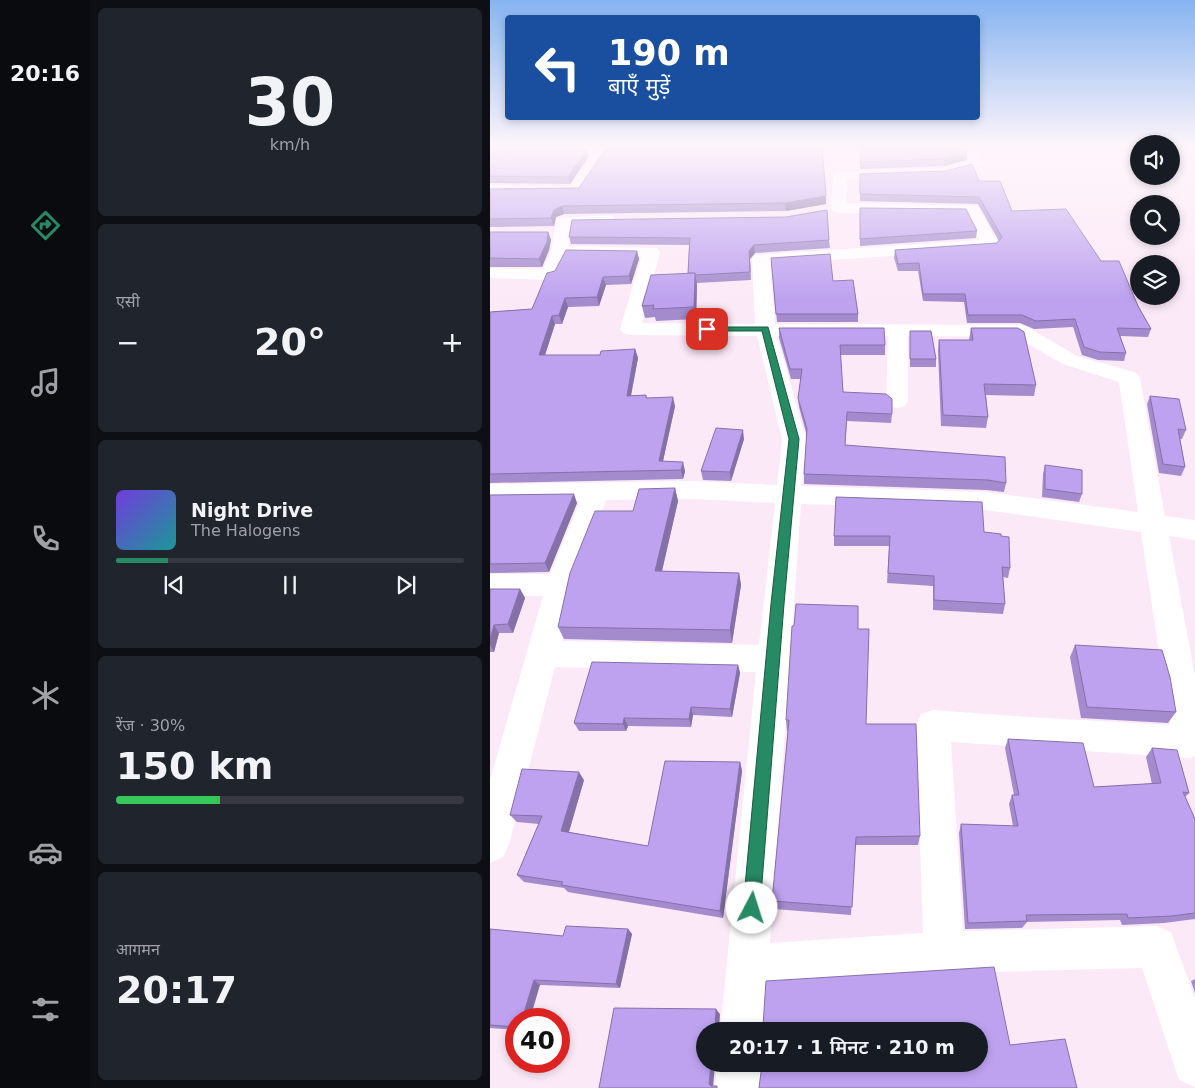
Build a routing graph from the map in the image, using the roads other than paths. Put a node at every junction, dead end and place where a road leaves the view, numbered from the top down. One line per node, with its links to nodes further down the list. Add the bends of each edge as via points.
1 (839, 198): 2 (street)
2 (839, 208): 3 (street); 8 (street, via 972,209 990,245 761,259)
3 (822, 212)
4 (622, 220): 6 (street, via 564,220)
5 (544, 233): 6 (street)
6 (562, 242): 7 (street, via 550,275); 8 (street, via 651,252 630,329)
7 (490, 273)
8 (765, 329): 9 (street); 13 (street, via 794,439)
9 (898, 332): 10 (street); 14 (street, via 1020,331 1070,360 1129,378)
10 (897, 401)
11 (596, 492): 12 (street); 13 (street, via 694,490); 17 (street)
12 (490, 493)
13 (788, 495): 14 (street, via 986,501); 19 (street)
14 (1153, 525): 15 (street); 21 (street, via 1190,742 933,725)
15 (1195, 530)
16 (490, 585): 17 (street)
17 (560, 585): 18 (street)
18 (543, 654): 19 (street); 20 (street)
19 (773, 658): 22 (street)
20 (490, 844)
21 (944, 952): 22 (street); 24 (street, via 1156,947)
22 (747, 966): 23 (street)
23 (743, 1022)
24 (1195, 1064)
25 (739, 1072): 26 (street)
26 (738, 1088)

